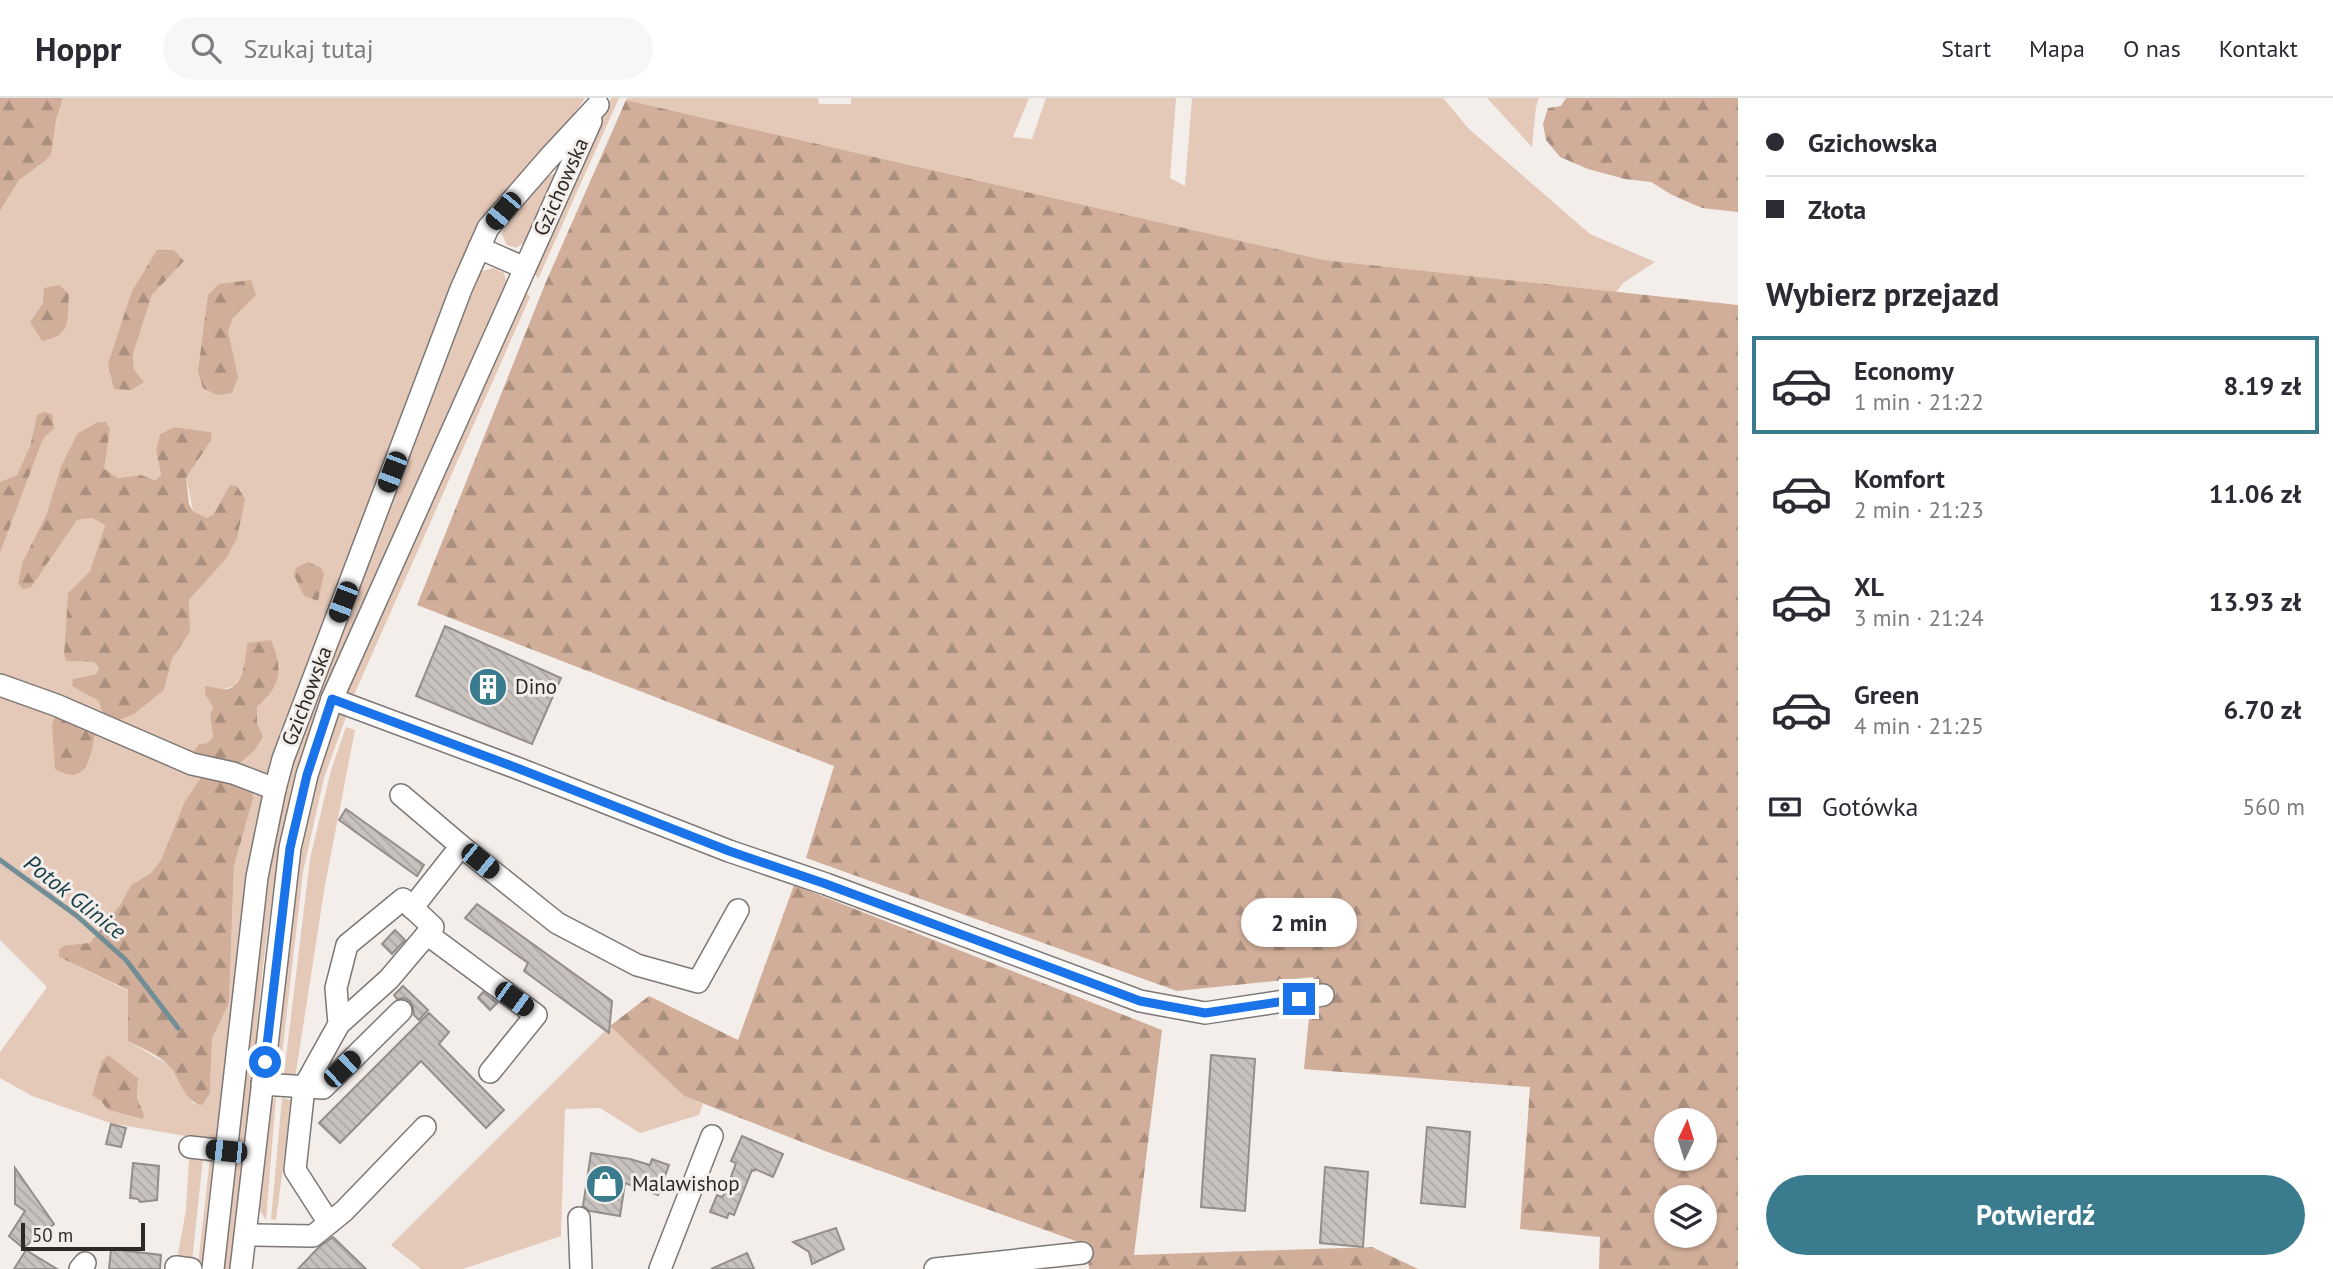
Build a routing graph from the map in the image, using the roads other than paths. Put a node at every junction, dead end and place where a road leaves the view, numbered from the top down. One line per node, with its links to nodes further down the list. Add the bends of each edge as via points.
1 (600, 101): 2 (street, Gzichowska, via 488,229); 3 (street, Gzichowska)
2 (479, 248): 3 (street); 6 (street, Gzichowska)
3 (525, 268): 5 (street, Gzichowska)
4 (0, 685): 6 (street, via 192,764)
5 (332, 699): 12 (street, via 1140,1001 1205,1013); 16 (street, Gzichowska, via 290,848)
6 (275, 789): 21 (street, Gzichowska, via 257,877)
7 (401, 795): 8 (street)
8 (461, 846): 9 (street); 10 (street, via 557,923 637,965 698,982)
9 (412, 908): 11 (street, via 433,927); 14 (street, via 403,899 347,945 336,988)
10 (738, 911)
11 (427, 934): 14 (street, via 389,979); 15 (street, via 536,1015)
12 (1323, 995)
13 (401, 1011): 17 (street, via 323,1088)
14 (339, 1024): 17 (street)
15 (490, 1072)
16 (262, 1084): 17 (street); 24 (street, Gzichowska)
17 (304, 1087): 23 (street, via 295,1170)
18 (425, 1127): 23 (street)
19 (712, 1136): 29 (street)
20 (190, 1147): 21 (street)
21 (226, 1151): 26 (street, Gzichowska)
22 (579, 1218): 28 (street)
23 (329, 1223): 24 (street, via 313,1236)
24 (246, 1235): 27 (street, Gzichowska)
25 (1082, 1253): 30 (street)
26 (213, 1269)
27 (241, 1269)
28 (581, 1269)
29 (660, 1269)
30 (935, 1269)

